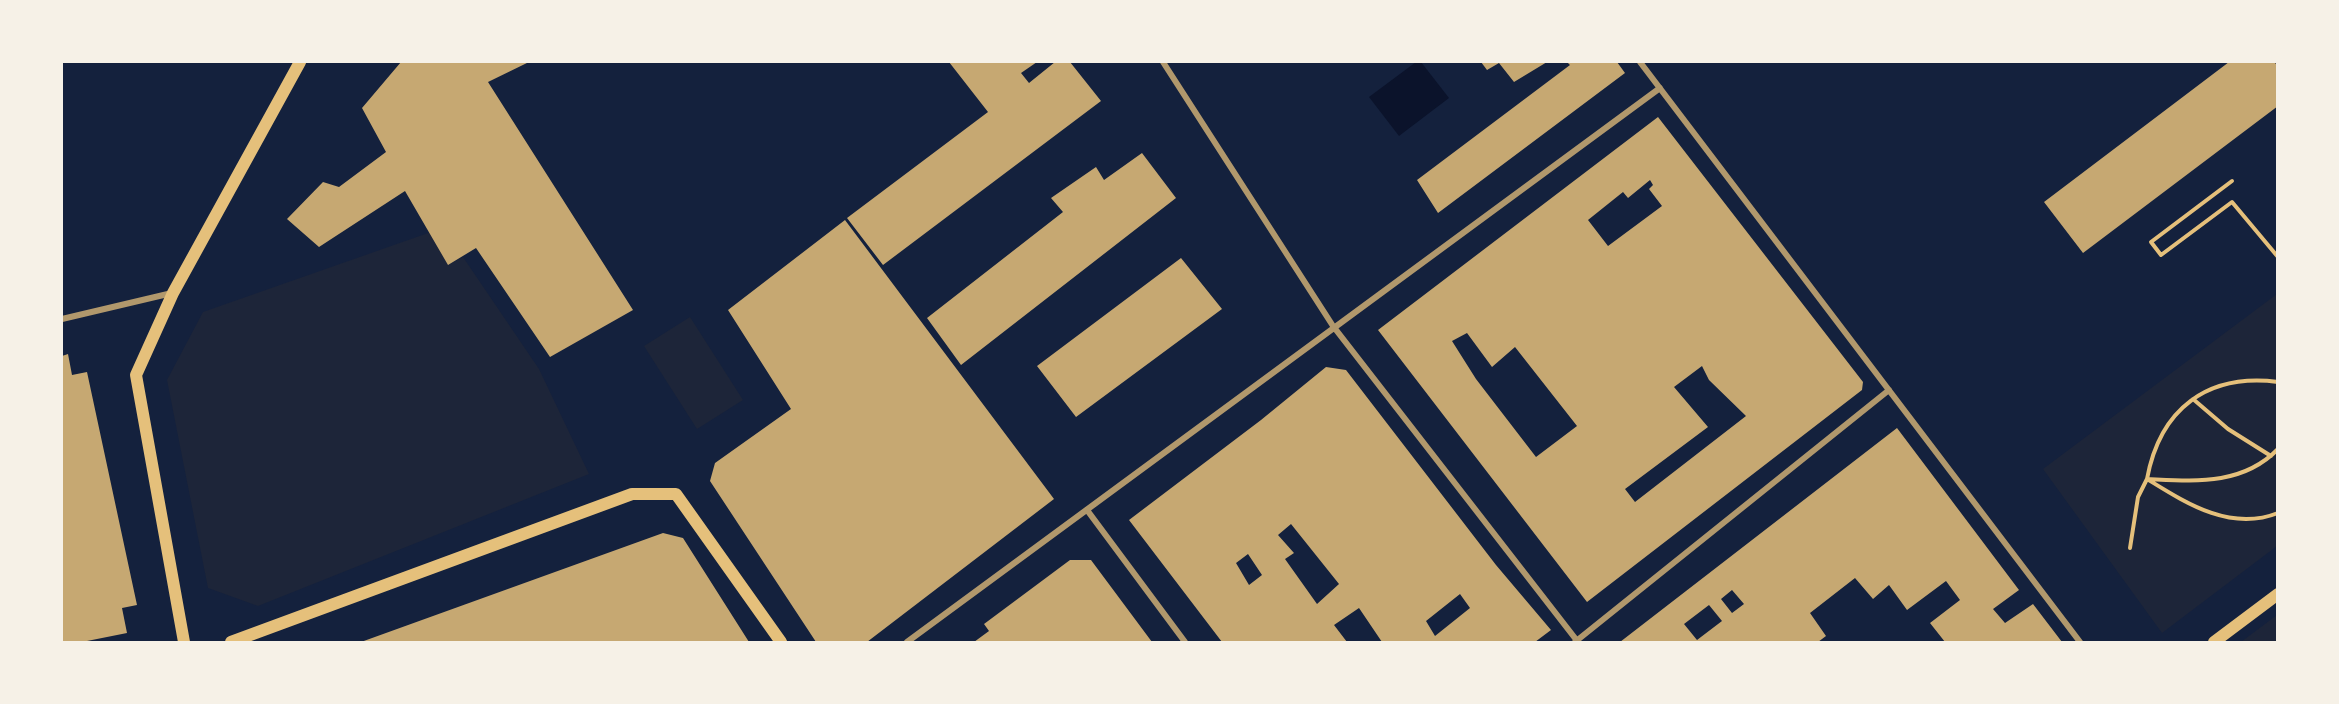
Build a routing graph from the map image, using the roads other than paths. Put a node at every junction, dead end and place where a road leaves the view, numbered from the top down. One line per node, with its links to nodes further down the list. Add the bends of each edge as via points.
1 (300, 62): 5 (main road)
2 (1163, 62): 7 (street)
3 (1640, 62): 4 (street)
4 (1660, 88): 7 (street); 8 (street)
5 (173, 293): 6 (street); 11 (main road, via 135,375)
6 (62, 320)
7 (1333, 326): 9 (street); 16 (street)
8 (1889, 390): 16 (street); 17 (street)
9 (1087, 510): 14 (street); 15 (street)
10 (2277, 594): 18 (main road)
11 (184, 642)
12 (231, 642): 13 (main road, via 632,494 676,494)
13 (781, 642)
14 (907, 642)
15 (1185, 642)
16 (1577, 642)
17 (2080, 642)
18 (2214, 642)

